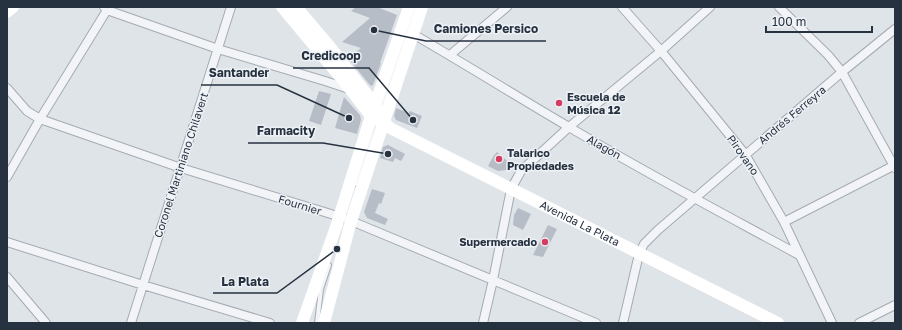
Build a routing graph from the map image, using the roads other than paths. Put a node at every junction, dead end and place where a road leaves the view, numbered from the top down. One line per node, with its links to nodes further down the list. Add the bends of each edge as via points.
1 (13, 7): 13 (main road)
2 (231, 7): 16 (street, Coronel Martiniano Chilavert)
3 (282, 7): 21 (main road, Avenida La Plata)
4 (296, 7): 22 (main road, Avenida La Plata, via 330,47)
5 (409, 7): 22 (main road)
6 (415, 7): 22 (lane)
7 (422, 7): 15 (main road)
8 (507, 7): 18 (street)
9 (622, 7): 17 (street, Pirovano)
10 (710, 7): 17 (street)
11 (779, 7): 19 (street)
12 (106, 8): 16 (street); 23 (street)
13 (7, 12)
14 (895, 29): 19 (street, Andrés Ferreyra)
15 (413, 34): 18 (street, Alagón); 22 (main road)
16 (218, 50): 21 (street); 27 (street, Coronel Martiniano Chilavert)
17 (661, 50): 24 (street); 25 (street, Pirovano)
18 (450, 55): 24 (street, Alagón)
19 (842, 72): 25 (street, Andrés Ferreyra); 26 (street)
20 (7, 88): 23 (street, Fournier, via 27,111)
21 (351, 90): 22 (main road, Avenida La Plata)
22 (377, 115): 29 (main road, Avenida La Plata, via 390,128); 30 (lane); 32 (main road)
23 (40, 120): 27 (street, Fournier); 28 (street)
24 (569, 127): 29 (street, via 521,171); 31 (street, Alagón)
25 (746, 154): 31 (street, Andrés Ferreyra); 33 (street, Pirovano)
26 (895, 166): 33 (street)
27 (181, 168): 32 (street, Fournier); 40 (street, Coronel Martiniano Chilavert)
28 (7, 177)
29 (511, 189): 35 (main road, Avenida La Plata); 39 (street)
30 (354, 190)
31 (694, 198): 35 (street, Andrés Ferreyra, via 644,244); 36 (street, Alagón)
32 (345, 218): 39 (street, Fournier); 45 (main road); 47 (main road)
33 (784, 222): 36 (street, Pirovano)
34 (7, 242): 40 (street)
35 (639, 254): 50 (street); 51 (main road, Avenida La Plata)
36 (799, 255): 52 (street, Pirovano)
37 (330, 261): 46 (lane, via 321,289)
38 (7, 277): 42 (street)
39 (493, 280): 48 (street); 49 (street, Fournier)
40 (143, 285): 43 (street, Coronel Martiniano Chilavert); 44 (street)
41 (895, 305): 53 (street)
42 (46, 323)
43 (131, 323)
44 (270, 323)
45 (302, 323)
46 (317, 323)
47 (324, 323)
48 (483, 323)
49 (596, 323)
50 (623, 323)
51 (778, 323)
52 (832, 323)
53 (859, 323)

